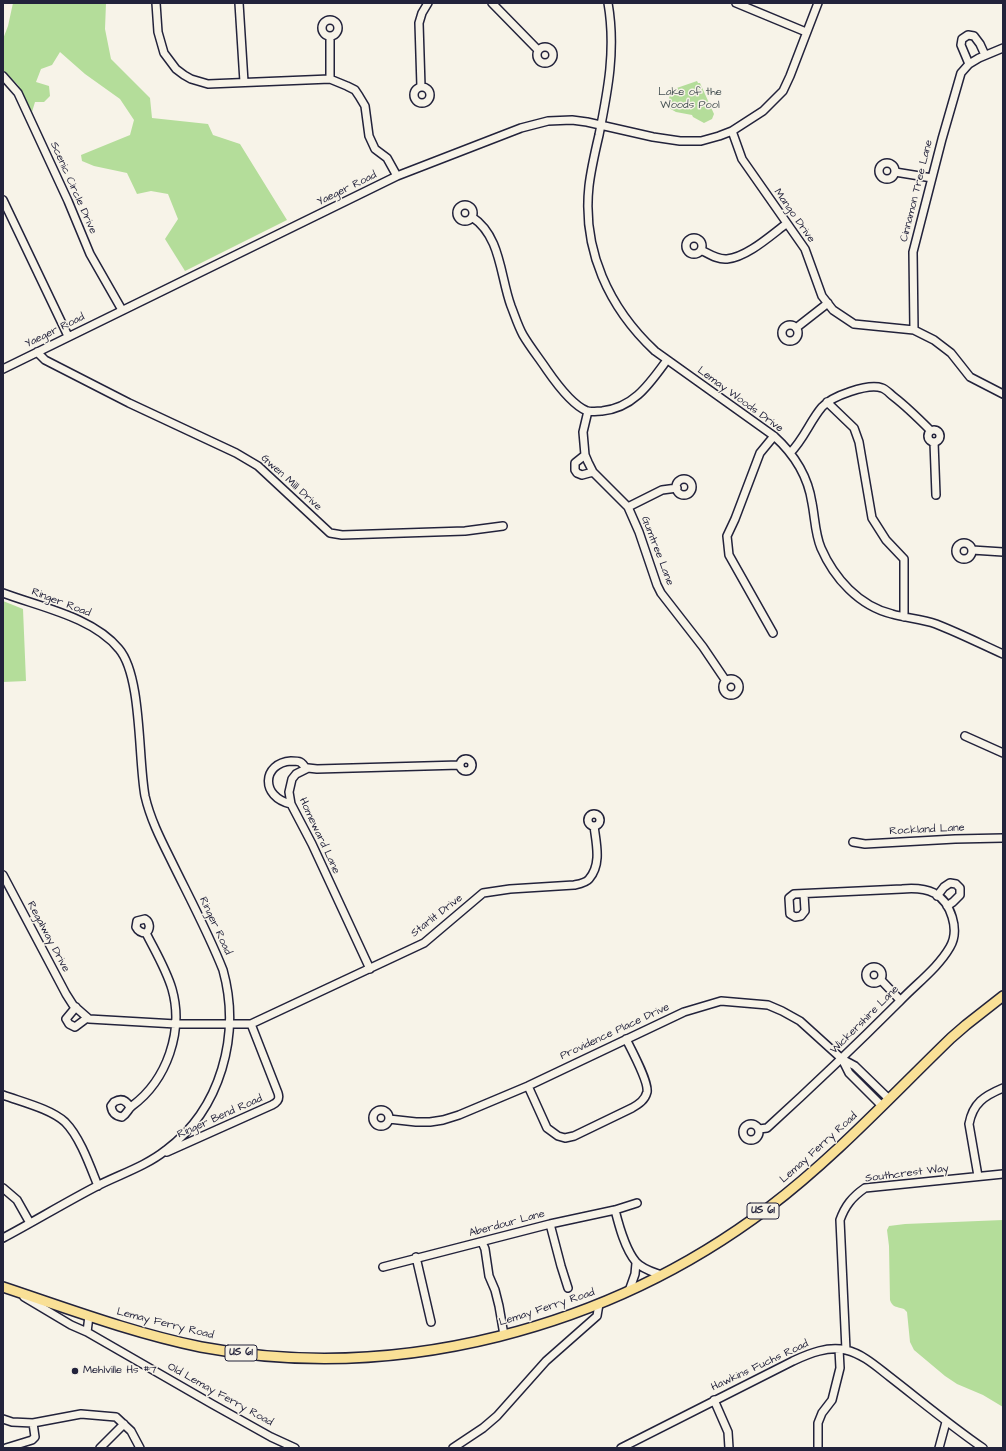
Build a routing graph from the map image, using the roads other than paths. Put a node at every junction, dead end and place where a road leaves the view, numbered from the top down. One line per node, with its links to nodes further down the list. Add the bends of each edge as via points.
1 (156, 3): 16 (street, via 158,32 164,53 176,69 191,79 208,84)
2 (239, 3): 16 (street)
3 (428, 3): 17 (street, via 419,23)
4 (492, 3): 11 (street)
5 (608, 3): 18 (street, via 612,57)
6 (736, 3): 8 (street)
7 (818, 3): 8 (street, Yaeger Road)
8 (806, 32): 19 (street, Yaeger Road, via 783,90 763,111)
9 (330, 37): 15 (street)
10 (1003, 48): 12 (street, Cinnamon Tree Lane)
11 (538, 50)
12 (985, 55): 13 (street, Cinnamon Tree Lane); 13 (street, via 974,36 968,35 962,39 961,45)
13 (969, 64): 22 (street, Cinnamon Tree Lane, via 961,73)
14 (3, 76): 28 (street, Scenic Circle Drive, via 18,93 90,254)
15 (330, 79): 16 (street); 21 (street, via 355,90 365,106 370,136 376,149 387,158)
16 (244, 82)
17 (421, 87)
18 (600, 125): 19 (street, Yaeger Road, via 680,141 701,141); 21 (street, Yaeger Road, via 566,120 535,124 508,132); 33 (street, Lemay Woods Drive, via 588,200 594,251 606,286 622,314 643,340)
19 (732, 131): 25 (street, Mango Drive, via 742,159)
20 (895, 172): 22 (street)
21 (397, 176): 28 (street, Yaeger Road)
22 (932, 178): 30 (street, Cinnamon Tree Lane, via 913,252)
23 (3, 200): 31 (street)
24 (472, 217): 37 (street, via 481,223 490,235 522,334 564,392)
25 (786, 224): 26 (street, via 755,247 737,256 719,258); 27 (street, Mango Drive, via 805,249 822,296)
26 (701, 250)
27 (828, 303): 29 (street); 30 (street, Mango Drive, via 833,310 854,324)
28 (122, 310): 31 (street, Yaeger Road)
29 (796, 328)
30 (914, 330): 35 (street, Mango Drive, via 942,346 970,377)
31 (68, 336): 32 (street, Yaeger Road)
32 (38, 352): 34 (street, Yaeger Road); 45 (street, Gwen Mill Drive, via 45,360 129,404 236,453 258,466 330,533 342,535)
33 (667, 360): 37 (street, via 649,384 628,403 616,409); 38 (street, Lemay Woods Drive)
34 (3, 369)
35 (1003, 394)
36 (827, 402): 39 (street); 43 (street, via 850,391 883,388 930,430 936,430 941,434 939,440 934,442); 49 (street, via 857,434 872,518 886,540 904,559)
37 (588, 411): 40 (street, Gumtree Lane, via 583,432)
38 (774, 436): 39 (street, Lemay Woods Drive); 50 (street, via 760,453 727,536 730,555)
39 (790, 453): 49 (street, Lemay Woods Drive, via 810,491 817,535 833,570 859,598 880,610)
40 (585, 455): 41 (street, Gumtree Lane); 41 (street, via 575,463 575,470 582,475)
41 (593, 472): 44 (street, Gumtree Lane)
42 (677, 488): 44 (street, via 662,490)
43 (936, 495)
44 (628, 507): 52 (street, Gumtree Lane, via 656,585)
45 (503, 526)
46 (972, 550): 47 (street)
47 (1003, 552)
48 (3, 593): 74 (street, Ringer Road, via 80,620 108,638 126,659 136,701 146,798 158,834 223,970 228,990)
49 (904, 617): 51 (street, Lemay Woods Drive, via 936,624)
50 (773, 633)
51 (1003, 654)
52 (726, 681)
53 (965, 736): 54 (street)
54 (1003, 753)
55 (460, 765): 56 (street)
56 (306, 768): 57 (street, Homeward Lane, via 292,779 289,792); 57 (street, via 300,762 293,761 277,765 272,770 269,785 271,792 282,802)
57 (291, 804): 66 (street, Homeward Lane)
58 (594, 826): 66 (street, Starlit Drive, via 597,861 589,880 574,885 483,893 424,943)
59 (1003, 838): 60 (street, Rockland Lane, via 955,838 865,844)
60 (853, 842)
61 (3, 875): 70 (street, Regalway Drive, via 66,994)
62 (804, 894): 63 (street, Wickershire Lane, via 919,888)
63 (937, 896): 64 (street, Wickershire Lane); 64 (street, via 950,883 960,888 960,895)
64 (947, 906): 69 (street, Wickershire Lane, via 955,931 951,946 936,966)
65 (146, 933): 72 (street, via 172,989)
66 (370, 969): 73 (street, Starlit Drive)
67 (881, 980): 69 (street)
68 (1003, 996): 80 (main road, Lemay Ferry Road / US 61, via 966,1025)
69 (900, 1000): 76 (street, Wickershire Lane)
70 (76, 1008): 71 (street, Regalway Drive); 71 (street, via 66,1019 69,1024 75,1027)
71 (88, 1018): 72 (street)
72 (176, 1024): 74 (street); 82 (street, via 171,1050 164,1067 151,1089)
73 (251, 1024): 74 (street, Starlit Drive); 85 (street, Ringer Bend Road, via 280,1100 272,1106)
74 (230, 1025): 85 (street, Ringer Road, via 225,1058 211,1096 202,1112 175,1143)
75 (626, 1038): 76 (street, Providence Place Drive, via 684,1012 721,1001 768,1005 800,1021); 77 (street, Providence Place Drive); 77 (street, via 646,1082 646,1095 640,1103 579,1134 565,1138 547,1128)
76 (842, 1059): 80 (street, Providence Place Drive, via 855,1066); 81 (street, Providence Place Drive, via 848,1073); 84 (street, Wickershire Lane, via 767,1128)
77 (528, 1086): 83 (street, Providence Place Drive, via 443,1120 416,1122)
78 (1003, 1088): 87 (street, via 983,1097 971,1116 969,1124)
79 (3, 1095): 88 (street, via 47,1111 64,1121 80,1145)
80 (889, 1099): 81 (main road, Lemay Ferry Road / US 61)
81 (882, 1106): 99 (main road, Lemay Ferry Road / US 61, via 819,1166 767,1209)
82 (130, 1107)
83 (389, 1119)
84 (759, 1129)
85 (160, 1155): 88 (street, Ringer Road)
86 (1003, 1174): 87 (street, Southcrest Way)
87 (978, 1176): 109 (street, Southcrest Way, via 865,1188 848,1202 840,1220)
88 (98, 1186): 92 (street, Ringer Road)
89 (3, 1188): 92 (street, via 17,1200)
90 (637, 1203): 91 (street, Aberdour Lane)
91 (615, 1210): 93 (street, Aberdour Lane); 97 (street, via 622,1235)
92 (30, 1223): 94 (street, Ringer Road)
93 (550, 1224): 95 (street, Aberdour Lane); 101 (street)
94 (3, 1238)
95 (482, 1242): 96 (street, Aberdour Lane); 108 (street)
96 (416, 1257): 98 (street, Aberdour Lane); 106 (street)
97 (636, 1263): 99 (street); 103 (street)
98 (383, 1267)
99 (661, 1275): 103 (main road, Lemay Ferry Road / US 61)
100 (3, 1287): 102 (main road, Lemay Ferry Road / US 61)
101 (568, 1288)
102 (13, 1290): 105 (main road, Lemay Ferry Road / US 61); 107 (street, Old Lemay Ferry Road, via 70,1325)
103 (629, 1291): 104 (main road, Lemay Ferry Road / US 61)
104 (599, 1304): 108 (main road, Lemay Ferry Road / US 61); 119 (street, via 597,1316 546,1361 497,1416)
105 (89, 1316): 107 (street); 108 (main road, Lemay Ferry Road / US 61, via 139,1332 201,1346 249,1354 298,1358 347,1359 391,1356)
106 (431, 1322)
107 (87, 1332): 118 (street, Old Lemay Ferry Road, via 206,1401)
108 (504, 1335)
109 (843, 1349): 110 (street, Hawkins Fuchs Road, via 827,1349 806,1355); 112 (street, via 870,1362); 122 (street, Southcrest Way, via 832,1400 822,1412 818,1423)
110 (714, 1400): 120 (street, Hawkins Fuchs Road); 121 (street, via 728,1432)
111 (3, 1419): 113 (street)
112 (946, 1422): 123 (street); 124 (street)
113 (33, 1423): 114 (street, via 81,1414 116,1417); 115 (street, via 35,1437 32,1440)
114 (124, 1424): 116 (street); 117 (street)
115 (6, 1448)
116 (100, 1448)
117 (140, 1448)
118 (295, 1448)
119 (453, 1448)
120 (621, 1448)
121 (729, 1448)
122 (818, 1448)
123 (939, 1448)
124 (983, 1448)

